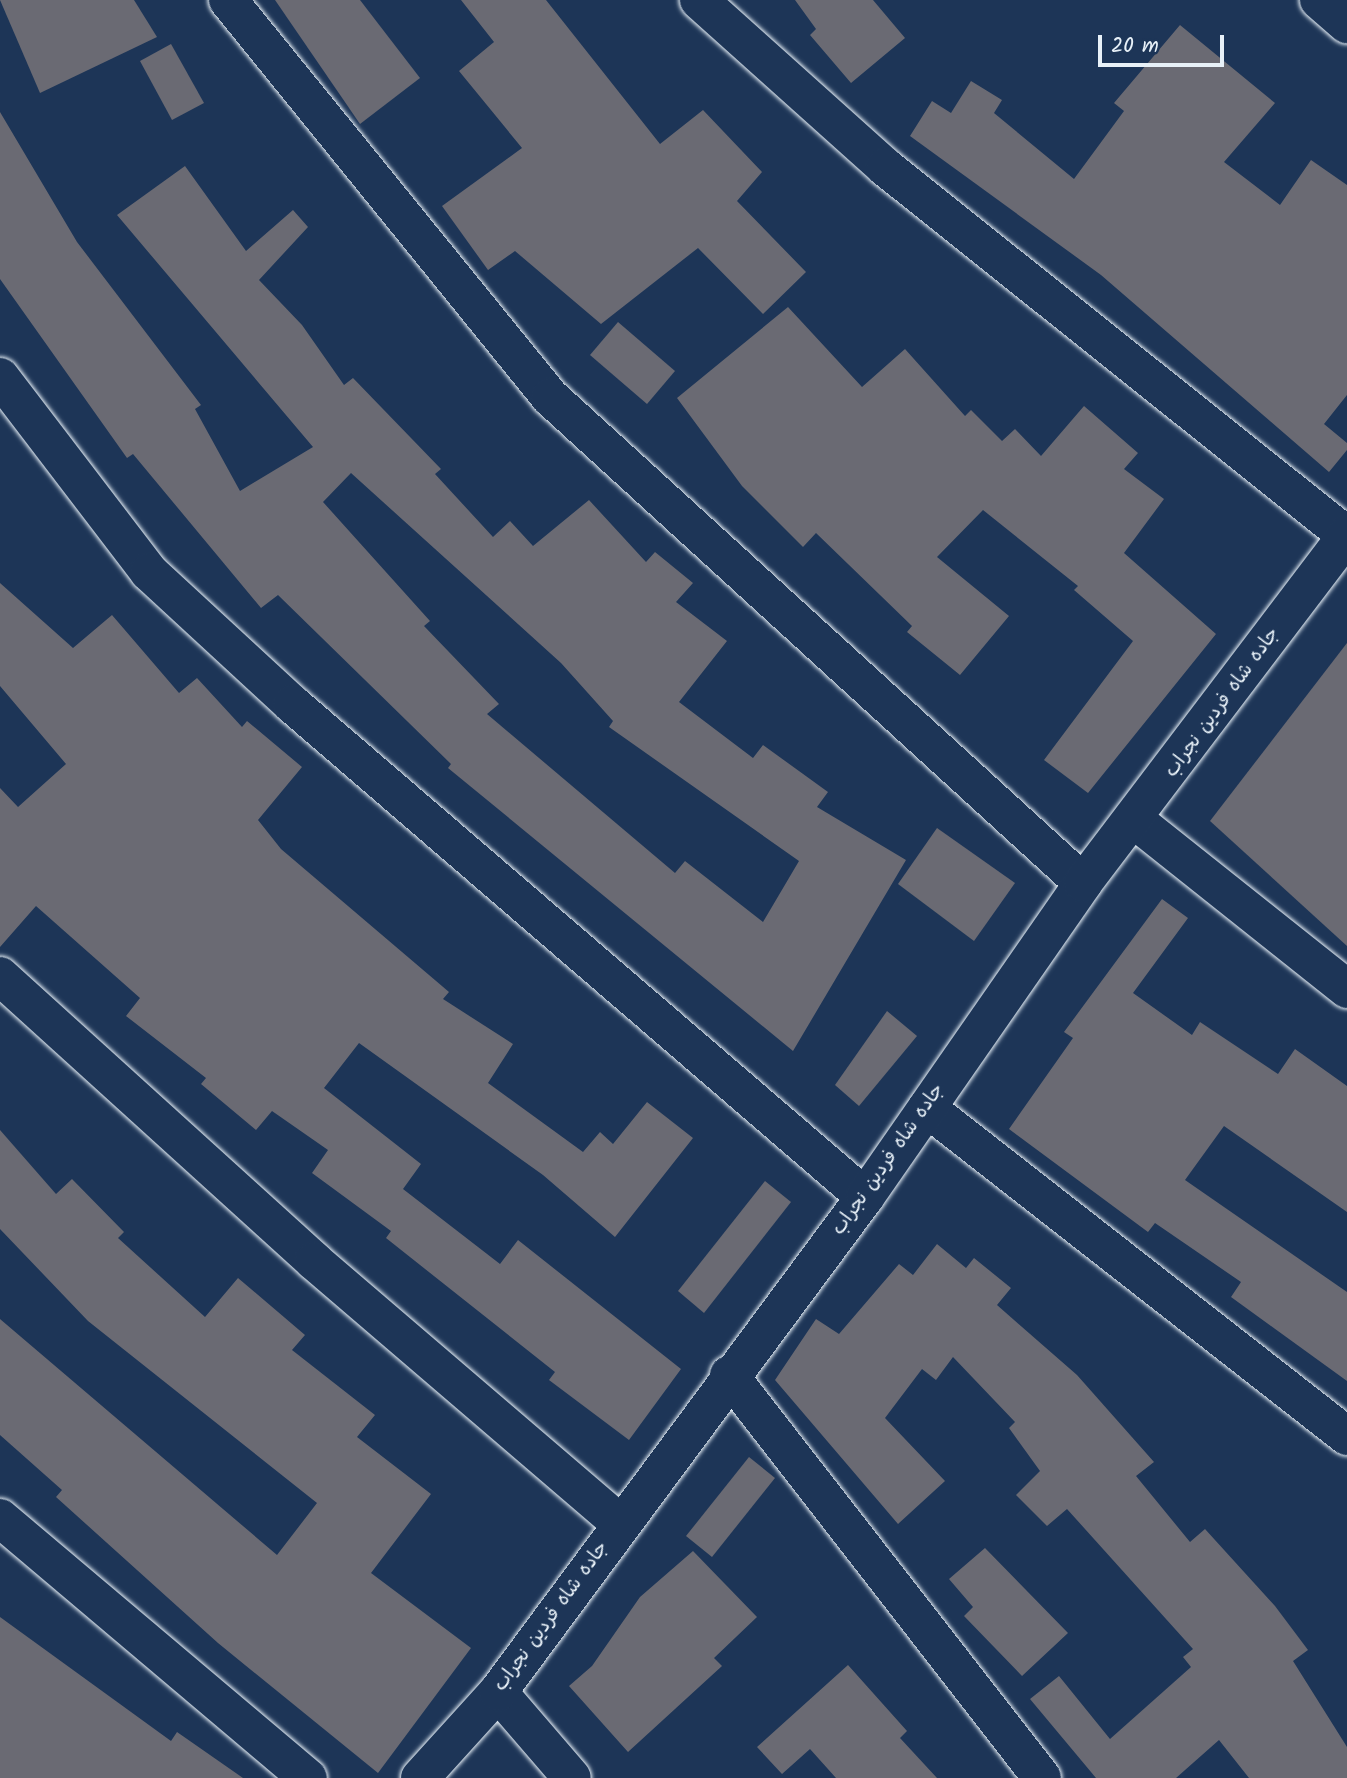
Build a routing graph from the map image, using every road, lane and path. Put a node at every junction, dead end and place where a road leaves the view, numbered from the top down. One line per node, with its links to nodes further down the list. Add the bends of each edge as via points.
1 (229, 0): 8 (street, via 550,397)
2 (699, 0): 6 (street, via 885,167)
3 (1319, 0): 4 (street)
4 (1347, 24)
5 (0, 377): 12 (street, via 149,572 303,713)
6 (1347, 536): 7 (street, جاده شاه فردین نجراب)
7 (1136, 821): 8 (street, جاده شاه فردین نجراب); 10 (street)
8 (1083, 883): 11 (street, جاده شاه فردین نجراب)
9 (0, 976): 16 (street, via 314,1261)
10 (1347, 989)
11 (927, 1108): 12 (street, جاده شاه فردین نجراب); 14 (street)
12 (865, 1197): 13 (street, جاده شاه فردین نجراب)
13 (729, 1375): 16 (street, جاده شاه فردین نجراب); 21 (street)
14 (1347, 1436)
15 (0, 1518): 18 (street)
16 (620, 1523): 17 (street, جاده شاه فردین نجراب)
17 (498, 1692): 19 (street, جاده شاه فردین نجراب); 20 (street)
18 (308, 1778)
19 (420, 1778)
20 (572, 1778)
21 (1042, 1778)

